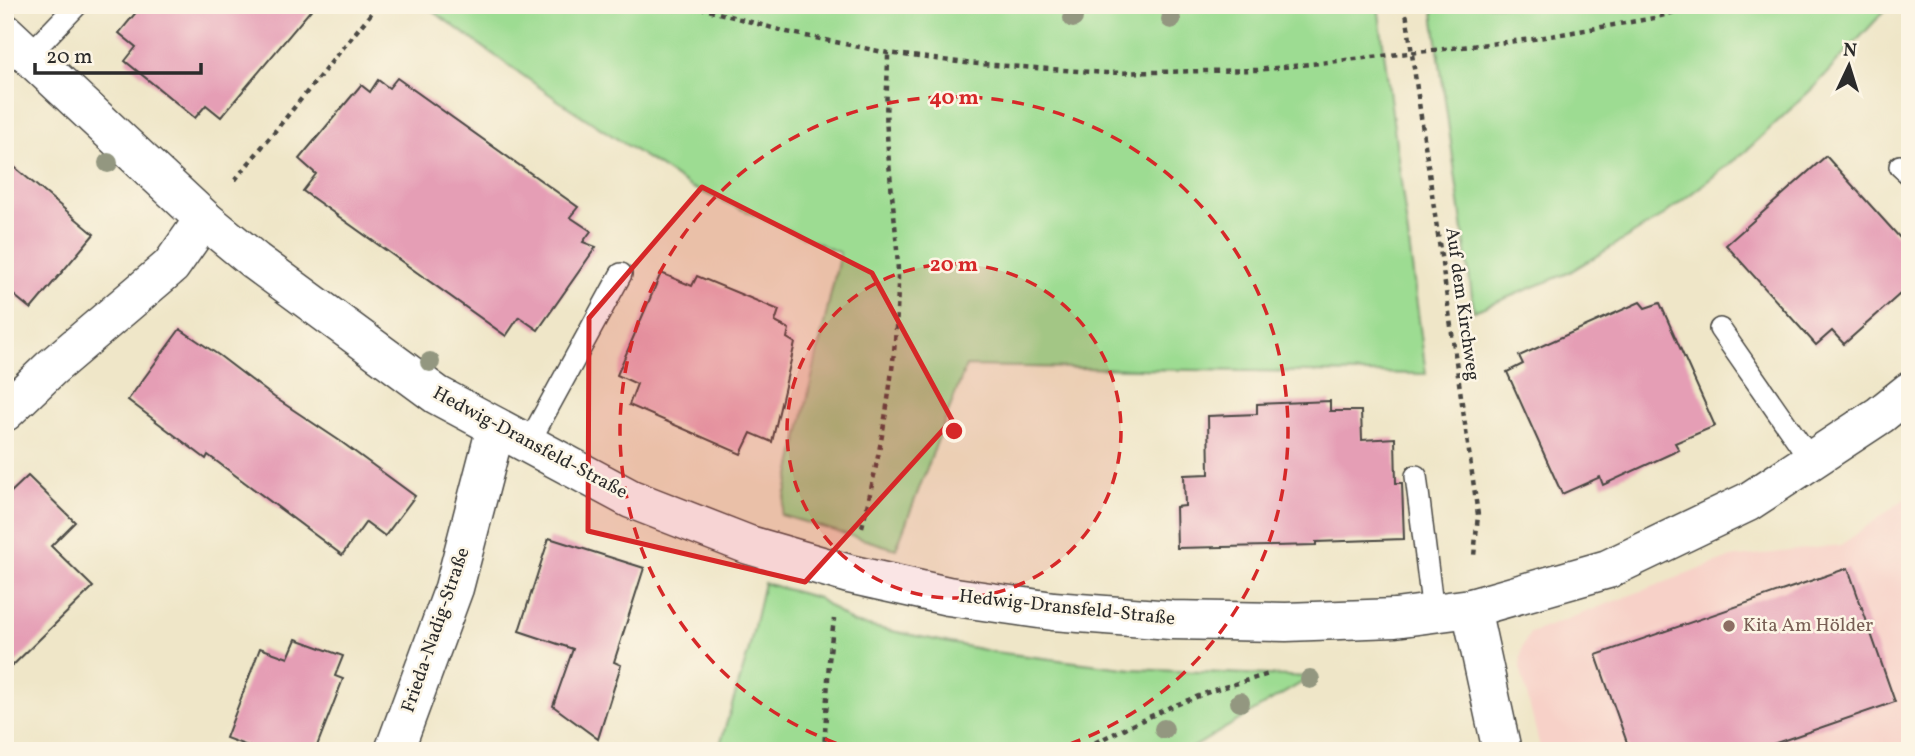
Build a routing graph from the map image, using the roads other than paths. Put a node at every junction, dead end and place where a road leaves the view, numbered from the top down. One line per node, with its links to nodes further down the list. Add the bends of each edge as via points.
1 (77, 5): 2 (lane)
2 (17, 45): 3 (street, Hedwig-Dransfeld-Straße)
3 (204, 219): 7 (street, via 172,266); 8 (street, Hedwig-Dransfeld-Straße, via 437,395)
4 (621, 274): 8 (lane)
5 (1720, 329): 9 (lane)
6 (1910, 391): 9 (street, Hedwig-Dransfeld-Straße)
7 (5, 412)
8 (512, 435): 12 (street, Hedwig-Dransfeld-Straße, via 631,499 749,545 948,596 1053,611 1171,620 1286,622); 13 (street, Frieda-Nadig-Straße)
9 (1811, 460): 11 (street, Hedwig-Dransfeld-Straße, via 1748,502 1608,569)
10 (1416, 476): 12 (lane)
11 (1471, 608): 12 (street, Hedwig-Dransfeld-Straße); 14 (street)
12 (1433, 613)
13 (394, 751)
14 (1502, 751)

